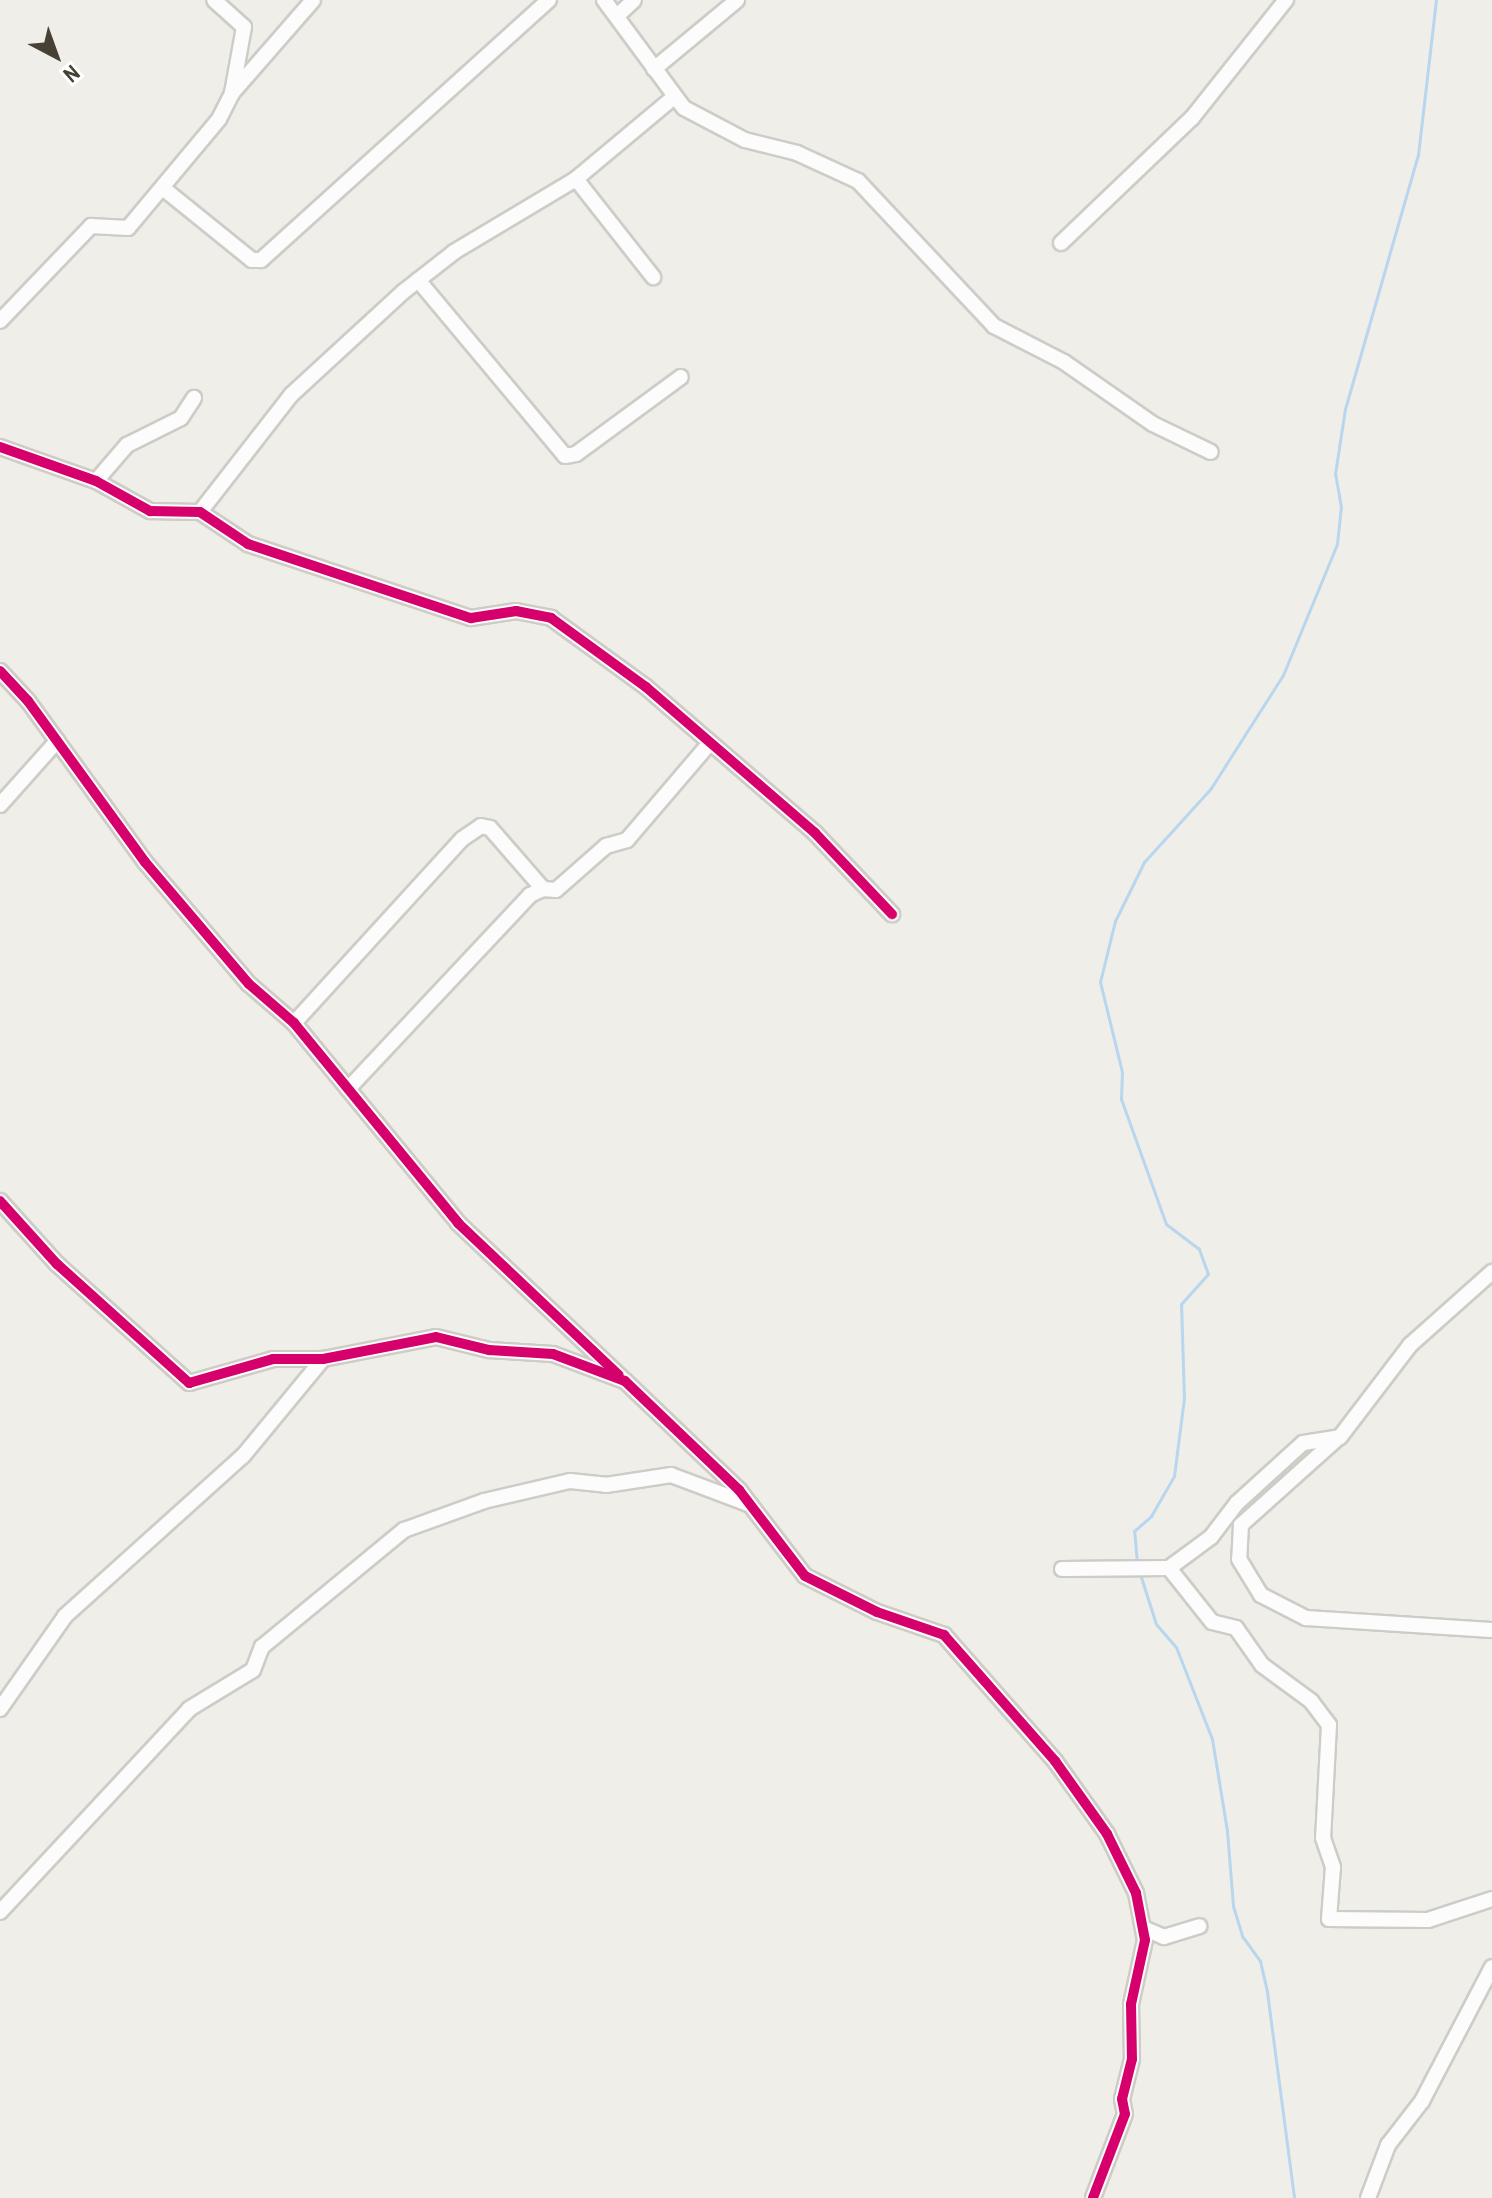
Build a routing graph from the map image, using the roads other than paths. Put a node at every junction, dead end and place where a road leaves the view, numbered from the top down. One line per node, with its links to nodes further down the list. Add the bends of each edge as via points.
1 (214, 0): 10 (street, via 244,27)
2 (313, 0): 10 (street)
3 (549, 0): 13 (street, via 261,260 252,260)
4 (604, 0): 8 (street)
5 (634, 0): 8 (street)
6 (737, 0): 9 (street)
7 (1286, 0): 14 (street, via 1192,118)
8 (617, 16): 9 (street)
9 (654, 69): 11 (street)
10 (232, 93): 13 (street, via 219,119)
11 (673, 98): 12 (street); 21 (street, via 745,140 797,153 858,181 994,326 1064,362 1153,424)
12 (576, 179): 15 (street); 16 (street, via 454,252)
13 (164, 189): 17 (street, via 128,228 91,226)
14 (1061, 243)
15 (653, 277)
16 (418, 280): 18 (street, via 565,456 576,454); 23 (street, via 291,395)
17 (0, 321)
18 (681, 377)
19 (194, 398): 22 (street, via 181,418 127,445)
20 (0, 447): 22 (street)
21 (1211, 452)
22 (96, 481): 23 (street, via 150,511)
23 (200, 512): 26 (street, via 248,544 471,618 516,611 551,618 646,687)
24 (0, 671): 25 (street)
25 (57, 741): 27 (street); 30 (street, via 145,862 249,984)
26 (709, 744): 28 (street, via 627,840 606,846 556,890); 29 (street, via 815,833)
27 (0, 805)
28 (543, 889): 30 (street, via 490,828 481,826 462,839); 31 (street, via 530,895)
29 (892, 914)
30 (294, 1023): 31 (street)
31 (348, 1089): 35 (street, via 458,1223)
32 (0, 1201): 34 (street, via 57,1264 189,1383 273,1359)
33 (1492, 1272): 36 (street, via 1410,1345)
34 (323, 1359): 35 (street, via 436,1337 489,1350 553,1354); 41 (street, via 243,1456 65,1616)
35 (625, 1381): 37 (street)
36 (1340, 1437): 38 (street, via 1303,1443 1237,1503 1211,1537); 40 (street, via 1241,1525 1239,1559 1261,1595 1306,1618)
37 (755, 1507): 43 (street, via 671,1475 606,1485 570,1481 484,1501 404,1530 262,1647 253,1670 189,1709); 45 (street, via 805,1576 877,1612 944,1635 1055,1761 1107,1834 1136,1893)
38 (1169, 1568): 39 (street); 42 (street, via 1212,1622 1236,1628 1262,1665 1311,1701 1329,1725 1323,1838 1333,1867 1329,1919 1428,1920)
39 (1062, 1569)
40 (1492, 1630)
41 (0, 1709)
42 (1492, 1899)
43 (0, 1912)
44 (1199, 1926): 45 (street, via 1164,1937)
45 (1143, 1928): 47 (street, via 1143,1954 1131,2004 1125,2114)
46 (1492, 1967): 48 (street, via 1422,2101 1388,2145)
47 (1093, 2198)
48 (1368, 2198)

